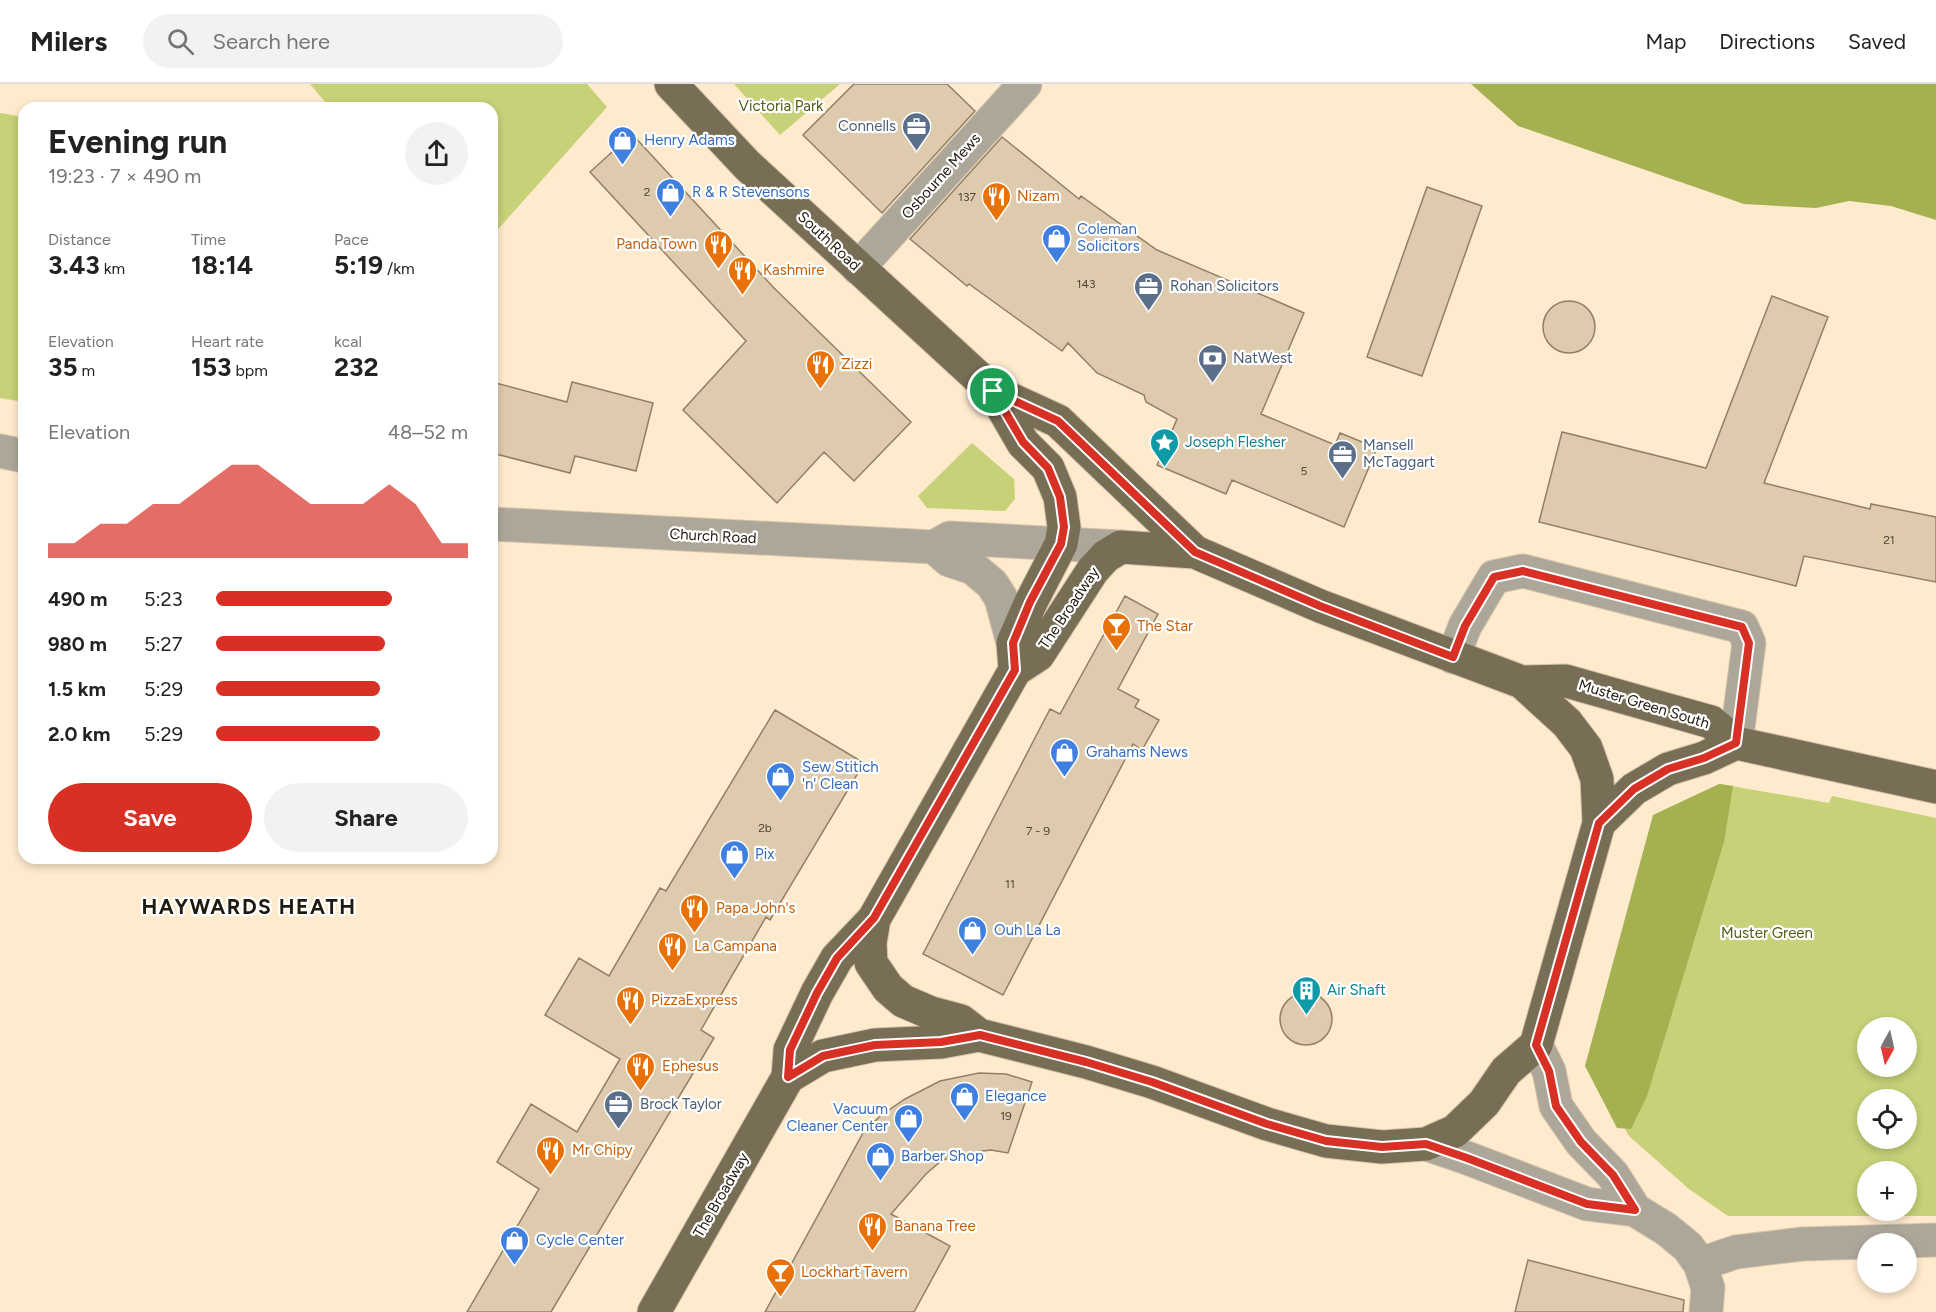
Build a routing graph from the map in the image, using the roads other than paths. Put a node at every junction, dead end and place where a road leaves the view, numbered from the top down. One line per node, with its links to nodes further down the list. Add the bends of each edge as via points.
1 (671, 84): 3 (main road, South Road, via 747,165)
2 (1025, 84): 3 (street, Osbourne Mews)
3 (858, 268): 4 (main road, South Road)
4 (993, 391): 8 (main road, The Broadway, via 1023,442 1048,468 1060,497 1064,527); 11 (main road, Muster Green South, via 1058,421)
5 (0, 451): 6 (street)
6 (18, 455)
7 (498, 524): 9 (street, Church Road)
8 (1061, 544): 9 (street, Church Road, via 950,538); 10 (street, Church Road); 12 (main road, The Broadway, via 1030,602)
9 (934, 547): 12 (street, via 949,560 973,568 992,585 1000,598)
10 (1121, 547): 11 (main road); 12 (main road, The Broadway, via 1093,570 1038,655)
11 (1195, 552): 13 (main road, Muster Green South)
12 (1014, 656): 18 (main road, The Broadway)
13 (1453, 657): 14 (main road, Muster Green South); 15 (street, via 1465,626 1494,577 1523,571 1742,627 1749,643)
14 (1521, 682): 15 (main road, Muster Green South, via 1566,681 1711,722); 17 (main road, via 1567,723 1586,748 1597,779)
15 (1736, 743): 16 (main road, Muster Green South); 17 (main road, via 1668,769 1634,789)
16 (1936, 787)
17 (1599, 823): 20 (main road)
18 (874, 918): 19 (main road, The Broadway, via 872,963 888,988 903,1001 961,1021); 21 (main road, The Broadway, via 837,958 813,1001 790,1050)
19 (980, 1035): 21 (main road, The Broadway, via 941,1042 875,1045 823,1056); 22 (main road, via 1152,1082 1326,1141 1382,1147)
20 (1536, 1045): 22 (main road, via 1506,1071 1484,1103 1455,1131); 23 (street, via 1549,1071 1556,1106 1581,1142 1613,1175)
21 (788, 1077): 26 (main road, The Broadway)
22 (1426, 1144): 23 (street, via 1587,1204)
23 (1635, 1210): 25 (street, via 1688,1247)
24 (1936, 1240): 25 (street, via 1803,1244 1736,1252)
25 (1700, 1264): 27 (street, via 1708,1288)
26 (654, 1312)
27 (1706, 1312)

